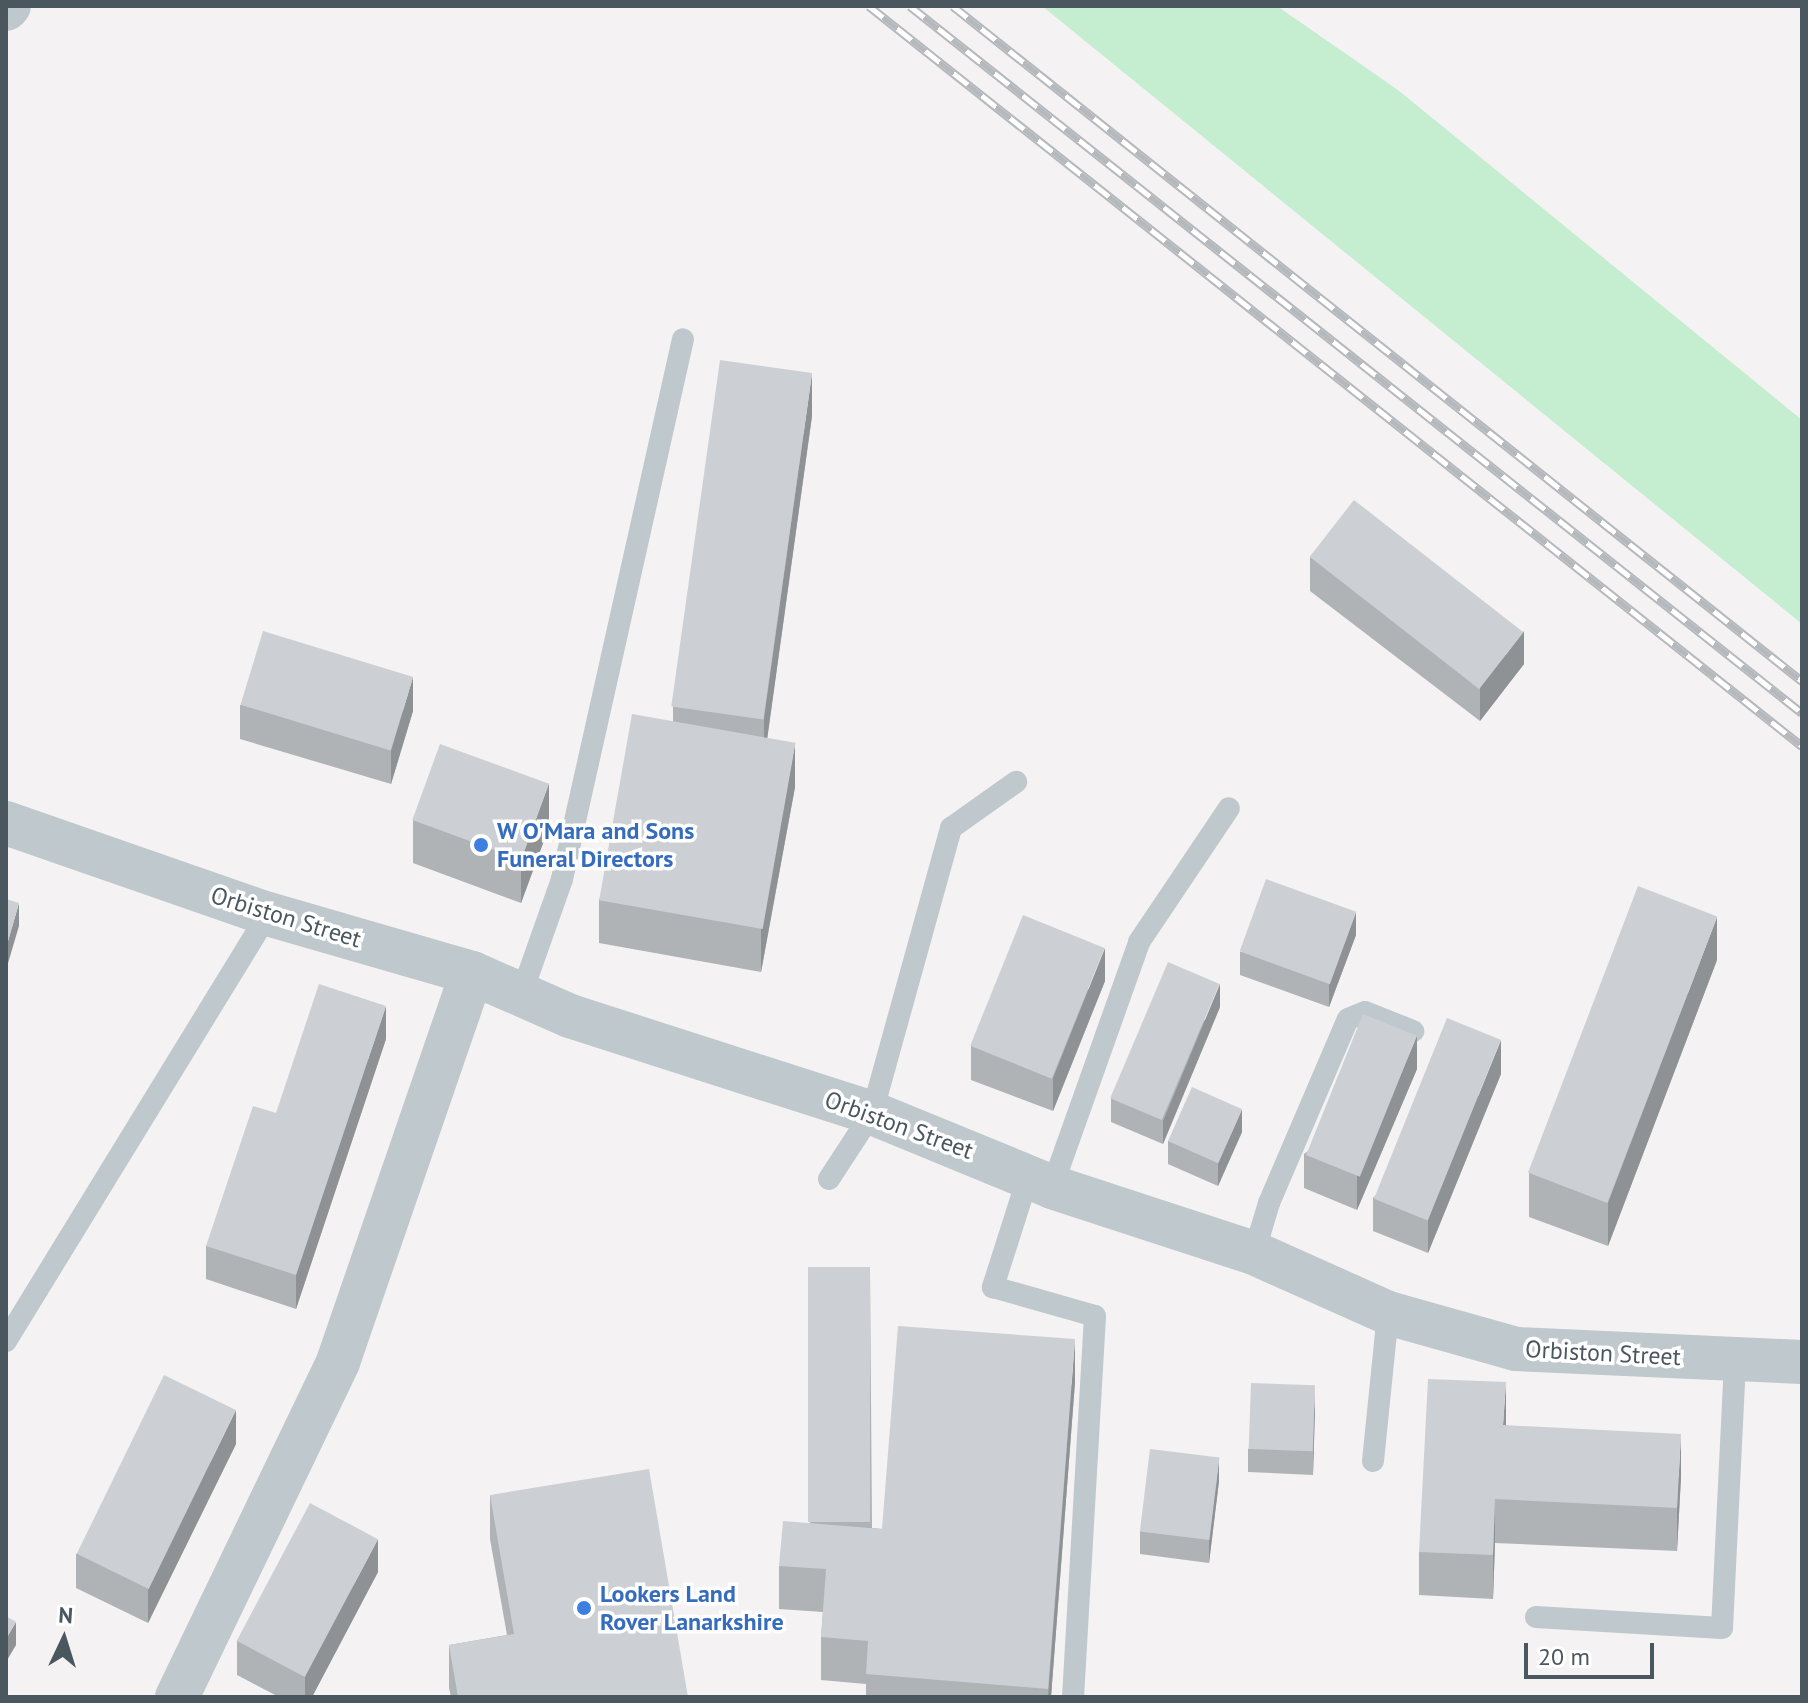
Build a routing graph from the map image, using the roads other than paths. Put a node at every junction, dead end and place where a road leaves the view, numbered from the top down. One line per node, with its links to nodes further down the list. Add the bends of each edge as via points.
1 (683, 339): 7 (lane, via 562,879)
2 (1016, 782): 9 (lane, via 951,828)
3 (1229, 808): 11 (lane, via 1139,942)
4 (6, 823): 5 (street, Orbiston Street)
5 (268, 914): 6 (street, Orbiston Street); 14 (lane)
6 (472, 973): 7 (street, Orbiston Street); 19 (street, via 338,1362)
7 (521, 995): 9 (street, Orbiston Street, via 570,1016)
8 (1413, 1031): 12 (lane, via 1365,1012 1348,1019 1269,1203)
9 (872, 1113): 10 (lane); 11 (street, Orbiston Street)
10 (829, 1179)
11 (1041, 1180): 12 (street, Orbiston Street); 20 (lane, via 993,1287 1095,1316)
12 (1254, 1253): 13 (street, Orbiston Street)
13 (1388, 1313): 15 (street, Orbiston Street, via 1516,1349); 17 (lane)
14 (6, 1341)
15 (1735, 1360): 16 (street, Orbiston Street); 18 (lane, via 1722,1628)
16 (1802, 1362)
17 (1373, 1461)
18 (1536, 1617)
19 (177, 1697)
20 (1073, 1697)

